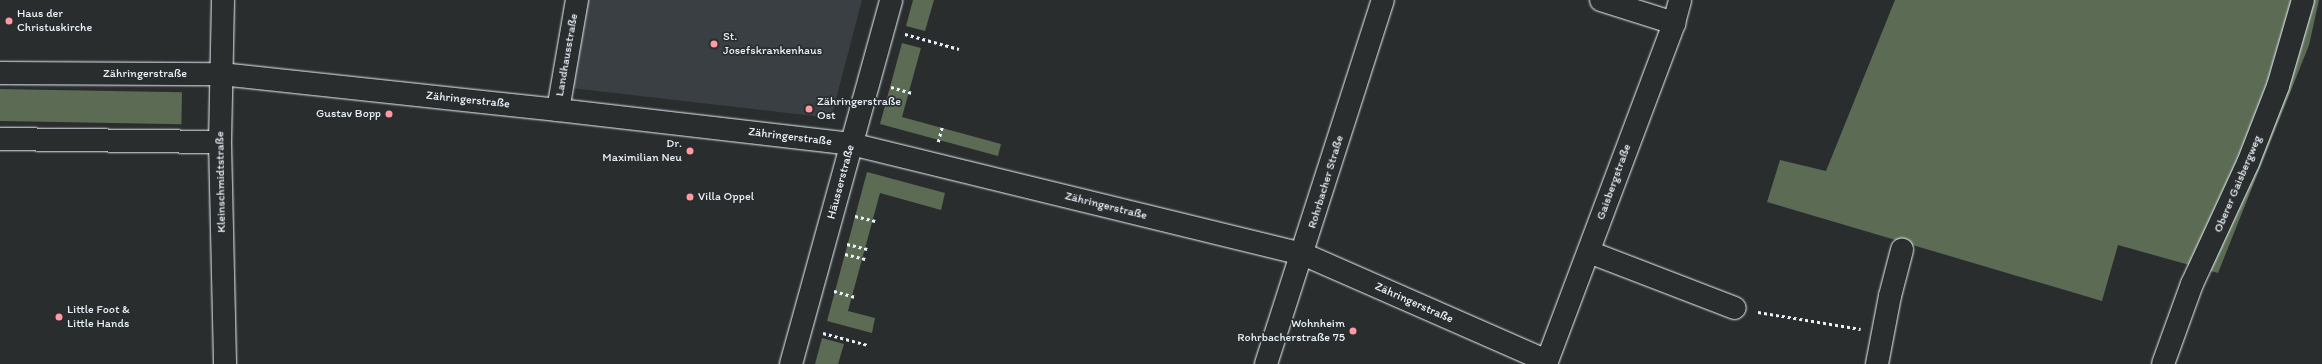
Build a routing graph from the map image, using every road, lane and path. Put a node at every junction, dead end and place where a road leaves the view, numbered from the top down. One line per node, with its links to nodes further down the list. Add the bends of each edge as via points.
1 (223, 0): 12 (street, Kleinschmidtstraße)
2 (577, 0): 13 (street, Landhausstraße)
3 (891, 0): 9 (street, Häusserstraße)
4 (1383, 0): 19 (street, Rohrbacher Straße)
5 (1601, 0): 8 (street)
6 (1680, 0): 8 (street, Gaisbergstraße)
7 (2303, 0): 29 (street, Oberer Gaisbergweg, via 2292,43 2270,107 2226,214 2192,284)
8 (1674, 23): 18 (street, Gaisbergstraße)
9 (883, 28): 10 (path); 16 (street, Häusserstraße)
10 (959, 49)
11 (0, 73): 12 (street, Zähringerstraße)
12 (221, 74): 13 (street, Zähringerstraße); 15 (street, Kleinschmidtstraße)
13 (558, 110): 16 (street, Zähringerstraße)
14 (0, 139): 15 (street)
15 (220, 142): 25 (street, Kleinschmidtstraße)
16 (851, 144): 19 (street, Zähringerstraße); 21 (street, Häusserstraße)
17 (1902, 250): 22 (street)
18 (1589, 252): 20 (street); 24 (street, Gaisbergstraße)
19 (1303, 254): 24 (street, Zähringerstraße); 27 (street, Rohrbacher Straße)
20 (1735, 308): 22 (path)
21 (801, 327): 23 (path); 26 (street, Häusserstraße)
22 (1883, 333): 28 (street)
23 (868, 345)
24 (1547, 362)
25 (225, 364)
26 (791, 364)
27 (1266, 364)
28 (1878, 364)
29 (2163, 364)

